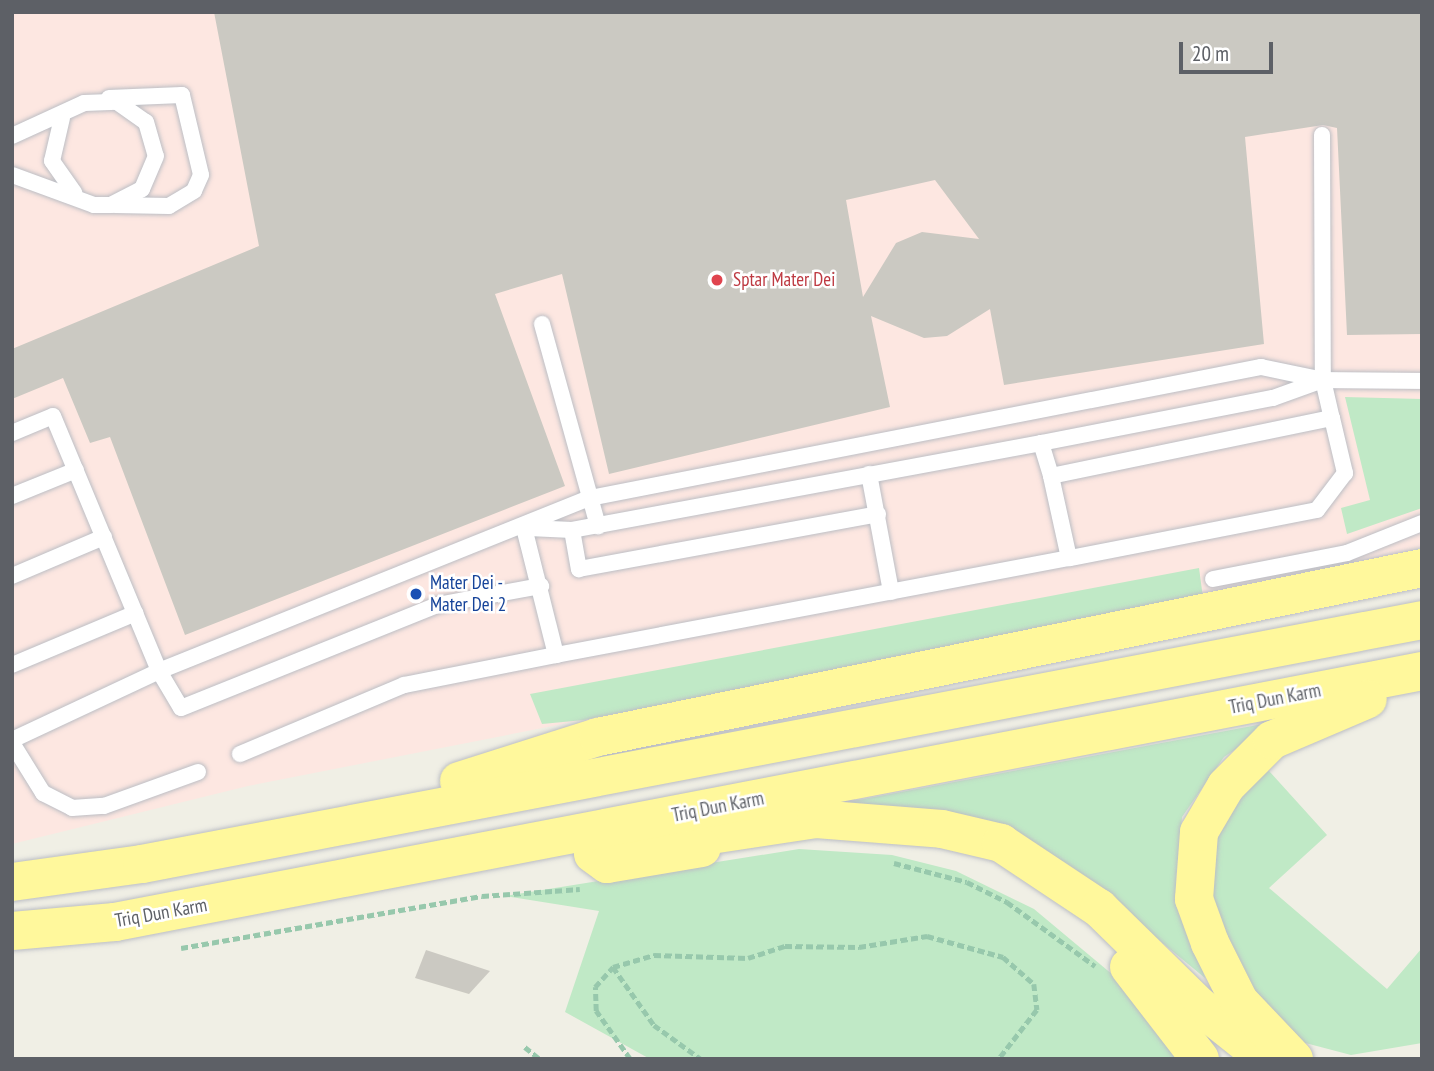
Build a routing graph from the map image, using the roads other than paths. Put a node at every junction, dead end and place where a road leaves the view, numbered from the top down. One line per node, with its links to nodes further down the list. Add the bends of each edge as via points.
1 (99, 100): 2 (lane); 7 (lane, via 133,110 153,138 156,156 142,188); 7 (lane, via 144,92 182,95 201,175 194,191 169,206)
2 (62, 118): 3 (lane); 6 (lane, via 52,161 66,188)
3 (12, 135)
4 (1322, 135): 9 (lane)
5 (12, 175): 6 (lane)
6 (84, 200): 7 (lane)
7 (111, 205)
8 (542, 324): 18 (lane)
9 (1323, 380): 10 (lane); 11 (lane); 13 (lane, via 1273,398); 18 (lane, via 1261,367)
10 (1422, 381)
11 (1332, 418): 16 (lane); 25 (lane, via 1345,473 1317,510)
12 (12, 433): 14 (lane, via 53,416)
13 (1041, 443): 15 (lane); 16 (lane)
14 (76, 470): 17 (lane); 24 (lane)
15 (869, 474): 19 (lane); 21 (lane)
16 (1051, 476): 25 (lane)
17 (12, 496)
18 (590, 498): 21 (lane); 22 (lane)
19 (878, 514): 23 (lane, via 579,569); 30 (lane)
20 (1422, 523): 28 (lane, via 1347,553)
21 (598, 526): 23 (lane)
22 (524, 528): 23 (lane); 29 (lane); 35 (lane)
23 (572, 530)
24 (104, 537): 27 (lane); 31 (lane)
25 (1069, 558): 30 (lane)
26 (1422, 568): 41 (highway, via 598,737)
27 (12, 576)
28 (1213, 579)
29 (541, 586): 33 (lane); 35 (lane, via 437,605 199,706 181,708)
30 (891, 592): 33 (lane)
31 (136, 613): 34 (lane); 35 (lane)
32 (1406, 623): 41 (highway)
33 (556, 654): 39 (lane, via 404,685)
34 (12, 665)
35 (159, 671): 38 (lane)
36 (1422, 671): 44 (highway, Triq Dun Karm)
37 (1422, 688): 48 (highway, via 1350,704 1272,740 1226,786 1199,832 1194,899 1210,943 1239,1001)
38 (12, 741): 40 (lane, via 43,793 72,808 104,806)
39 (240, 754)
40 (198, 772)
41 (293, 834): 43 (highway)
42 (589, 871): 44 (highway, via 168,931); 46 (highway, via 607,864 784,834 894,841 984,863 1065,908 1139,977); 47 (highway, via 816,819 942,829 1001,843 1099,908 1198,1005)
43 (12, 882)
44 (114, 922): 45 (highway, Triq Dun Karm)
45 (12, 931)
46 (1200, 1059)
47 (1266, 1059)
48 (1294, 1059)

